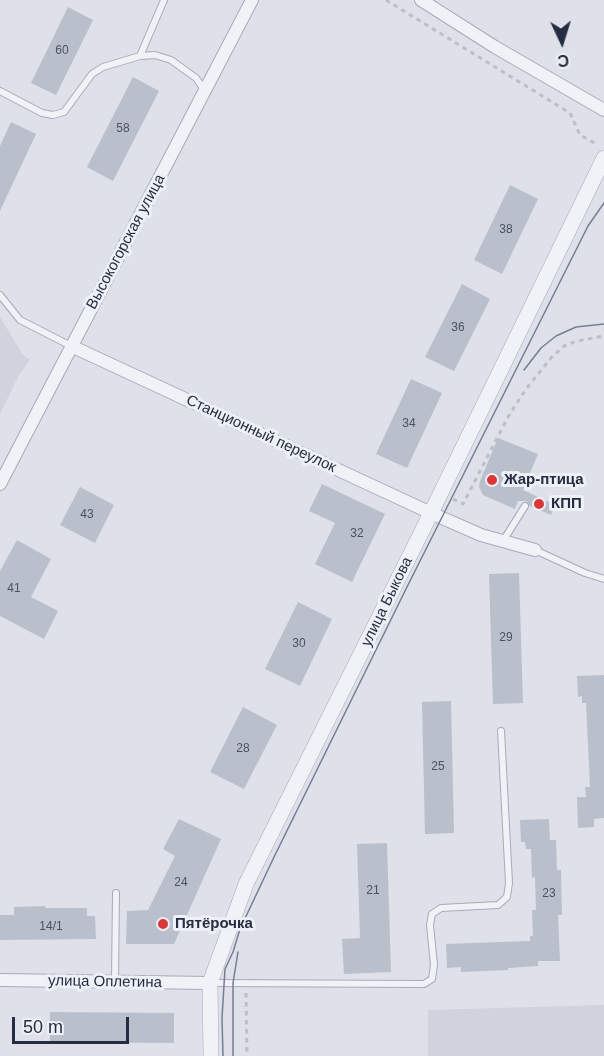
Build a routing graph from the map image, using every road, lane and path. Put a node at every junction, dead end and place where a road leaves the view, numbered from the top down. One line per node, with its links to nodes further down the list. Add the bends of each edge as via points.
1 (164, 0): 5 (lane)
2 (252, 0): 7 (street, Высокогорская улица)
3 (386, 0): 10 (path)
4 (421, 0): 8 (street)
5 (140, 56): 6 (lane, via 97,71 84,82 64,112 53,115); 7 (lane, via 171,60 196,78)
6 (0, 92)
7 (205, 92): 15 (street, Высокогорская улица)
8 (581, 97): 9 (street); 10 (path)
9 (604, 110)
10 (570, 113): 11 (path, via 580,135)
11 (604, 148)
12 (604, 158): 17 (street, улица Быкова)
13 (0, 295): 15 (lane, Станционный переулок, via 20,320)
14 (604, 336): 17 (path, via 577,340 551,358 508,417 463,504)
15 (71, 346): 16 (street, Высокогорская улица); 19 (street, Станционный переулок)
16 (0, 484)
17 (441, 493): 19 (street, улица Быкова)
18 (525, 506): 20 (lane)
19 (431, 513): 20 (street, Станционный переулок); 27 (street, улица Быкова, via 246,884)
20 (502, 541): 21 (street, Станционный переулок)
21 (535, 550): 22 (lane)
22 (604, 579)
23 (501, 731): 27 (lane, via 507,897 498,905 441,908 432,914 432,979 424,984)
24 (116, 893): 26 (lane)
25 (0, 980): 26 (street, улица Оплетина)
26 (115, 982): 27 (street, улица Оплетина)
27 (210, 983): 29 (street, улица Быкова)
28 (246, 993): 30 (path)
29 (211, 1056)
30 (247, 1056)

